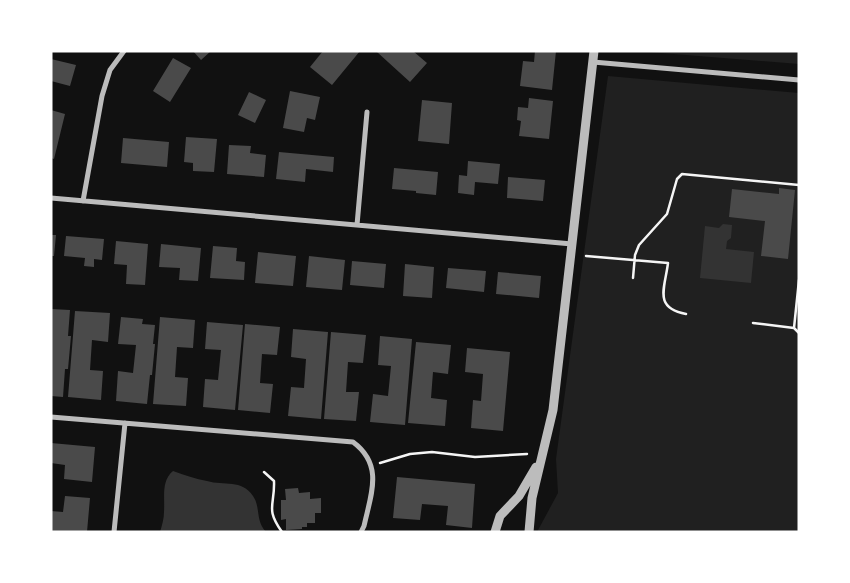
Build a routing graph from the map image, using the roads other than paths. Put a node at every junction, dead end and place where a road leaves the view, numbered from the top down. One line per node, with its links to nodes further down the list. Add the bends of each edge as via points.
1 (124, 51): 7 (street, via 110,70 102,96)
2 (594, 51): 3 (street)
3 (593, 62): 4 (street); 9 (street)
4 (799, 80)
5 (367, 112): 8 (street)
6 (51, 198): 7 (street)
7 (83, 201): 8 (street)
8 (357, 225): 9 (street)
9 (572, 244): 12 (street, via 553,410)
10 (51, 417): 11 (street)
11 (125, 423): 13 (street); 14 (street, via 353,442 364,450 372,465 373,488)
12 (542, 458): 15 (street, via 519,496 500,516); 16 (street, via 532,498)
13 (114, 532)
14 (361, 532)
15 (495, 532)
16 (529, 532)

